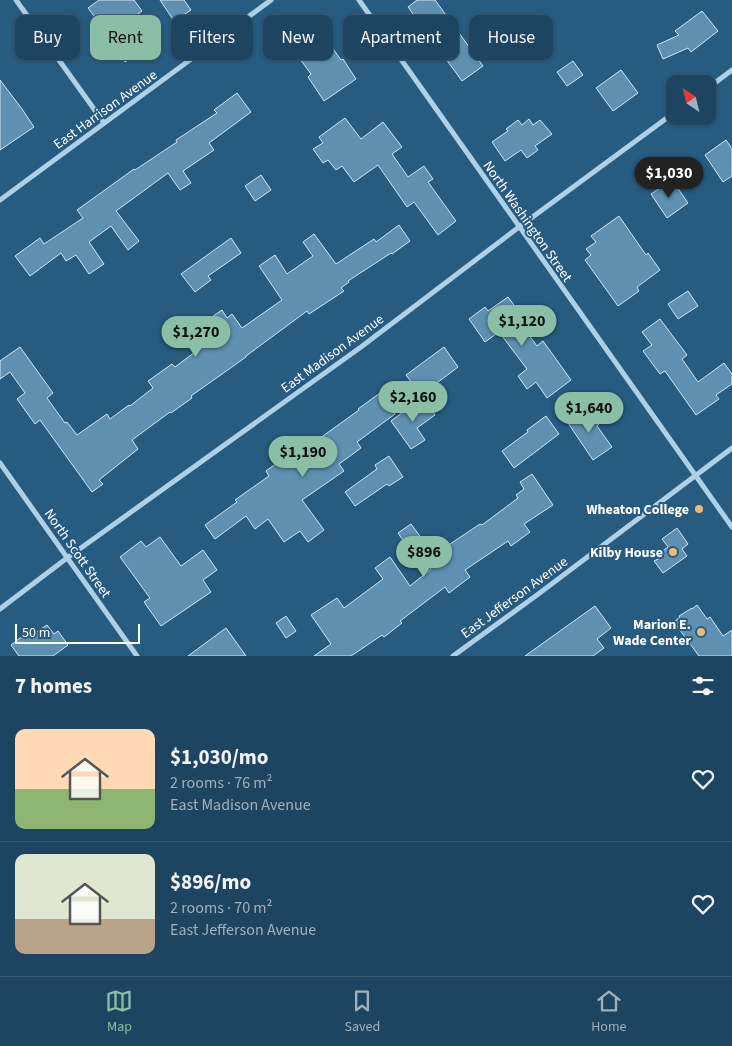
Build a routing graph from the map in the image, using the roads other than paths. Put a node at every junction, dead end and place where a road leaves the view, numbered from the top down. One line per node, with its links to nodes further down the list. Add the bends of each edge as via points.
1 (16, 0): 7 (street)
2 (271, 0): 7 (street, East Harrison Avenue)
3 (359, 0): 9 (street, North Washington Street)
4 (732, 70): 5 (street)
5 (716, 82)
6 (666, 119): 9 (street, East Madison Avenue)
7 (104, 123): 8 (street, East Harrison Avenue)
8 (0, 200)
9 (519, 227): 12 (street, North Washington Street); 14 (street, East Madison Avenue, via 361,347)
10 (732, 448): 12 (street, East Jefferson Avenue)
11 (0, 463): 14 (street, North Scott Street)
12 (696, 476): 13 (street, North Washington Street); 17 (street, East Jefferson Avenue)
13 (732, 527)
14 (67, 558): 15 (street, East Madison Avenue); 16 (street, North Scott Street)
15 (0, 609)
16 (137, 656)
17 (453, 656)

